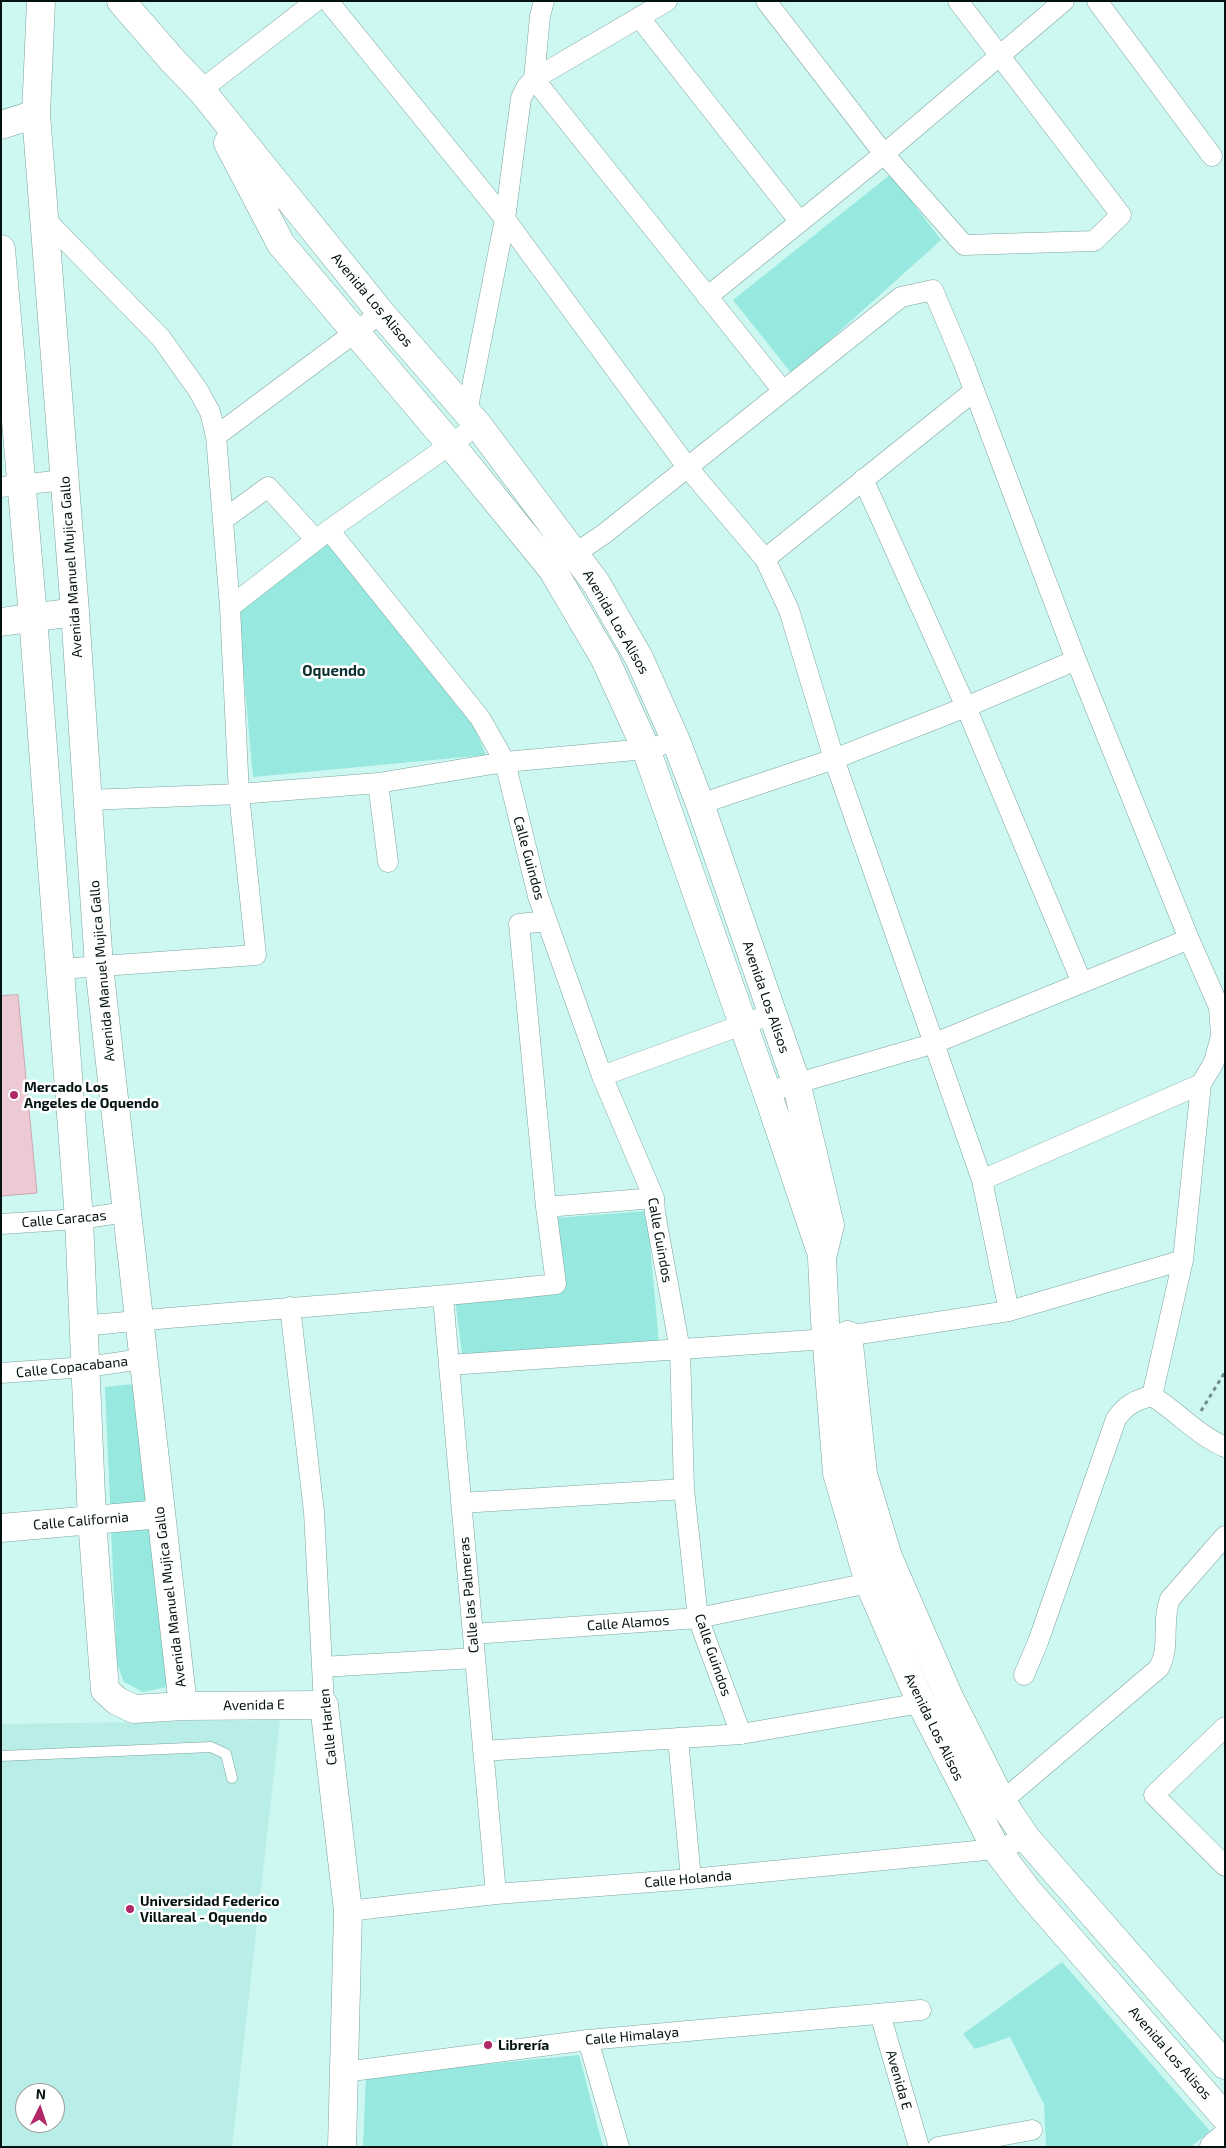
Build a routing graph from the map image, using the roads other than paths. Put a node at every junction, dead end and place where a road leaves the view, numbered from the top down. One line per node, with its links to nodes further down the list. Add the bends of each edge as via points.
1 (41, 1): 15 (street, Avenida Manuel Mujica Gallo)
2 (121, 1): 14 (street, Avenida Los Alisos)
3 (316, 1): 14 (street)
4 (328, 1): 20 (street)
5 (544, 1): 13 (street)
6 (667, 1): 11 (street)
7 (766, 1): 17 (street)
8 (958, 1): 12 (street)
9 (1064, 1): 12 (street)
10 (1097, 1): 18 (street)
11 (640, 17): 13 (street); 21 (street)
12 (998, 56): 17 (street); 17 (street, via 1121,215 1094,241 964,245)
13 (534, 79): 20 (street, via 521,98); 23 (street)
14 (201, 90): 24 (street, Avenida Los Alisos); 25 (street, Avenida Los Alisos, via 281,244)
15 (36, 114): 16 (street); 19 (street, Avenida Manuel Mujica Gallo)
16 (1, 125)
17 (884, 154): 21 (street)
18 (1212, 156)
19 (45, 219): 29 (street, via 161,338 198,390 210,412); 33 (street, Avenida Manuel Mujica Gallo)
20 (505, 219): 28 (street); 31 (street)
21 (800, 222): 23 (street)
22 (1, 248): 34 (street, Avenida Manuel Mujica Gallo)
23 (707, 297): 26 (street)
24 (381, 312): 25 (street); 28 (street, Avenida Los Alisos)
25 (356, 332): 29 (street); 30 (street, Avenida Los Alisos)
26 (783, 391): 27 (street, via 901,296 933,290); 31 (street)
27 (974, 391): 32 (street); 44 (street)
28 (472, 418): 30 (street); 37 (street, Avenida Los Alisos)
29 (216, 436): 35 (street)
30 (451, 445): 36 (street); 39 (street, Avenida Los Alisos)
31 (688, 468): 37 (street); 38 (street)
32 (864, 479): 38 (street); 45 (street)
33 (64, 480): 34 (street); 41 (street, Avenida Manuel Mujica Gallo)
34 (11, 486): 42 (street, Avenida Manuel Mujica Gallo)
35 (223, 520): 36 (street, Calle Guindos, via 268,487); 40 (street)
36 (323, 535): 40 (street); 49 (street, Calle Guindos, via 480,718)
37 (575, 554): 39 (street); 46 (street, Avenida Los Alisos, via 596,583 639,658)
38 (765, 559): 48 (street, via 789,610)
39 (552, 570): 47 (street, Avenida Los Alisos, via 605,659)
40 (230, 608): 51 (street)
41 (75, 612): 42 (street); 52 (street, Avenida Manuel Mujica Gallo)
42 (33, 617): 43 (street); 58 (street, Avenida Manuel Mujica Gallo)
43 (1, 622)
44 (1076, 660): 45 (street); 56 (street)
45 (966, 707): 48 (street); 59 (street)
46 (676, 741): 47 (street); 53 (street, Avenida Los Alisos)
47 (646, 749): 49 (street); 61 (street, Avenida Los Alisos)
48 (834, 759): 53 (street); 62 (street)
49 (505, 762): 50 (street); 55 (street, Calle Guindos)
50 (378, 782): 51 (street); 54 (street)
51 (239, 794): 52 (street); 57 (street, via 256,955)
52 (88, 800): 57 (street, Avenida Manuel Mujica Gallo)
53 (700, 804): 60 (street, Avenida Los Alisos)
54 (388, 862)
55 (547, 921): 63 (street, Calle Guindos); 69 (street, via 519,924)
56 (1189, 939): 59 (street); 65 (street, via 1219,1007 1221,1036 1214,1062)
57 (100, 966): 58 (street); 70 (street, Avenida Manuel Mujica Gallo)
58 (60, 969): 71 (street, Avenida Manuel Mujica Gallo)
59 (1082, 982): 62 (street)
60 (772, 1014): 61 (street); 64 (street, Avenida Los Alisos)
61 (744, 1025): 63 (street); 66 (street, Avenida Los Alisos)
62 (935, 1043): 64 (street); 67 (street)
63 (602, 1076): 68 (street, Calle Guindos)
64 (796, 1082): 66 (street); 73 (street, Avenida Los Alisos, via 830,1225)
65 (1201, 1084): 67 (street); 74 (street)
66 (767, 1092): 73 (street, Avenida Los Alisos)
67 (982, 1180): 77 (street)
68 (654, 1198): 69 (street); 81 (street, Calle Guindos)
69 (546, 1207): 75 (street, via 556,1284)
70 (126, 1212): 71 (street, Calle Caracas); 78 (street, Avenida Manuel Mujica Gallo)
71 (79, 1218): 72 (street, Calle Caracas); 79 (street, Avenida Manuel Mujica Gallo)
72 (1, 1224)
73 (822, 1258): 80 (street, Avenida Los Alisos)
74 (1183, 1260): 77 (street); 86 (street)
75 (442, 1297): 76 (street); 83 (street, Calle las Palmeras)
76 (290, 1307): 78 (street); 98 (street, Calle Harlen, via 314,1512)
77 (1009, 1311): 80 (street)
78 (138, 1320): 79 (street); 82 (street, Avenida Manuel Mujica Gallo)
79 (84, 1326): 84 (street, Avenida Manuel Mujica Gallo)
80 (838, 1337): 81 (street); 94 (street, Avenida Los Alisos, via 837,1473); 109 (street, Avenida Los Alisos, via 864,1474 888,1557 949,1697)
81 (680, 1350): 83 (street); 88 (street, Calle Guindos)
82 (143, 1359): 84 (street, Calle Copacabana); 90 (street, Avenida Manuel Mujica Gallo)
83 (449, 1366): 89 (street, Calle las Palmeras)
84 (86, 1367): 85 (street, Calle Copacabana); 91 (street, Avenida Manuel Mujica Gallo)
85 (1, 1373)
86 (1152, 1396): 87 (street, via 1191,1427); 99 (street, via 1130,1403 1116,1419)
87 (1225, 1447)
88 (684, 1489): 89 (street); 95 (street, Calle Guindos)
89 (461, 1503): 96 (street, Calle las Palmeras)
90 (161, 1514): 91 (street, Calle California); 102 (street, Avenida Manuel Mujica Gallo)
91 (92, 1520): 92 (street, Calle California); 102 (street, Avenida Manuel Mujica Gallo, via 105,1690 117,1701 134,1708)
92 (1, 1528)
93 (1225, 1536): 109 (street, via 1170,1599 1165,1611 1165,1656 1159,1668)
94 (869, 1583): 95 (street, Calle Alamos); 100 (street, Avenida Los Alisos)
95 (698, 1618): 96 (street, Calle Alamos); 104 (street, Calle Guindos)
96 (473, 1634): 97 (street, Calle las Palmeras)
97 (475, 1658): 98 (street); 106 (street, Calle las Palmeras)
98 (322, 1667): 101 (street, Calle Harlen)
99 (1024, 1675)
100 (921, 1703): 104 (street); 110 (street, Avenida Los Alisos)
101 (324, 1705): 102 (street, Avenida E); 116 (street, Calle Harlen)
102 (183, 1706)
103 (1225, 1727): 113 (street, via 1154,1795)
104 (741, 1734): 105 (street)
105 (678, 1738): 106 (street); 114 (street)
106 (483, 1750): 115 (street, Calle las Palmeras)
107 (1, 1756): 108 (lane, via 211,1747 226,1754)
108 (232, 1778)
109 (1002, 1802): 110 (street); 111 (street, Avenida Los Alisos)
110 (980, 1820): 112 (street, Avenida Los Alisos)
111 (1026, 1839): 112 (street, Calle Holanda); 120 (street, Avenida Los Alisos)
112 (996, 1849): 114 (street, Calle Holanda); 122 (street, Avenida Los Alisos, via 1028,1891)
113 (1225, 1866)
114 (690, 1879): 115 (street, Calle Holanda)
115 (496, 1894): 116 (street, Calle Holanda)
116 (348, 1911): 121 (street, Calle Harlen)
117 (921, 2010): 118 (street, Calle Himalaya)
118 (880, 2014): 119 (street, Calle Himalaya); 127 (street, Avenida E)
119 (588, 2040): 121 (street, Calle Himalaya); 126 (street)
120 (1225, 2065)
121 (344, 2072): 125 (street, Calle Harlen)
122 (1225, 2117)
123 (1032, 2130): 128 (street)
124 (1225, 2138): 129 (street)
125 (342, 2147)
126 (619, 2147)
127 (919, 2147)
128 (938, 2147)
129 (1214, 2147)

